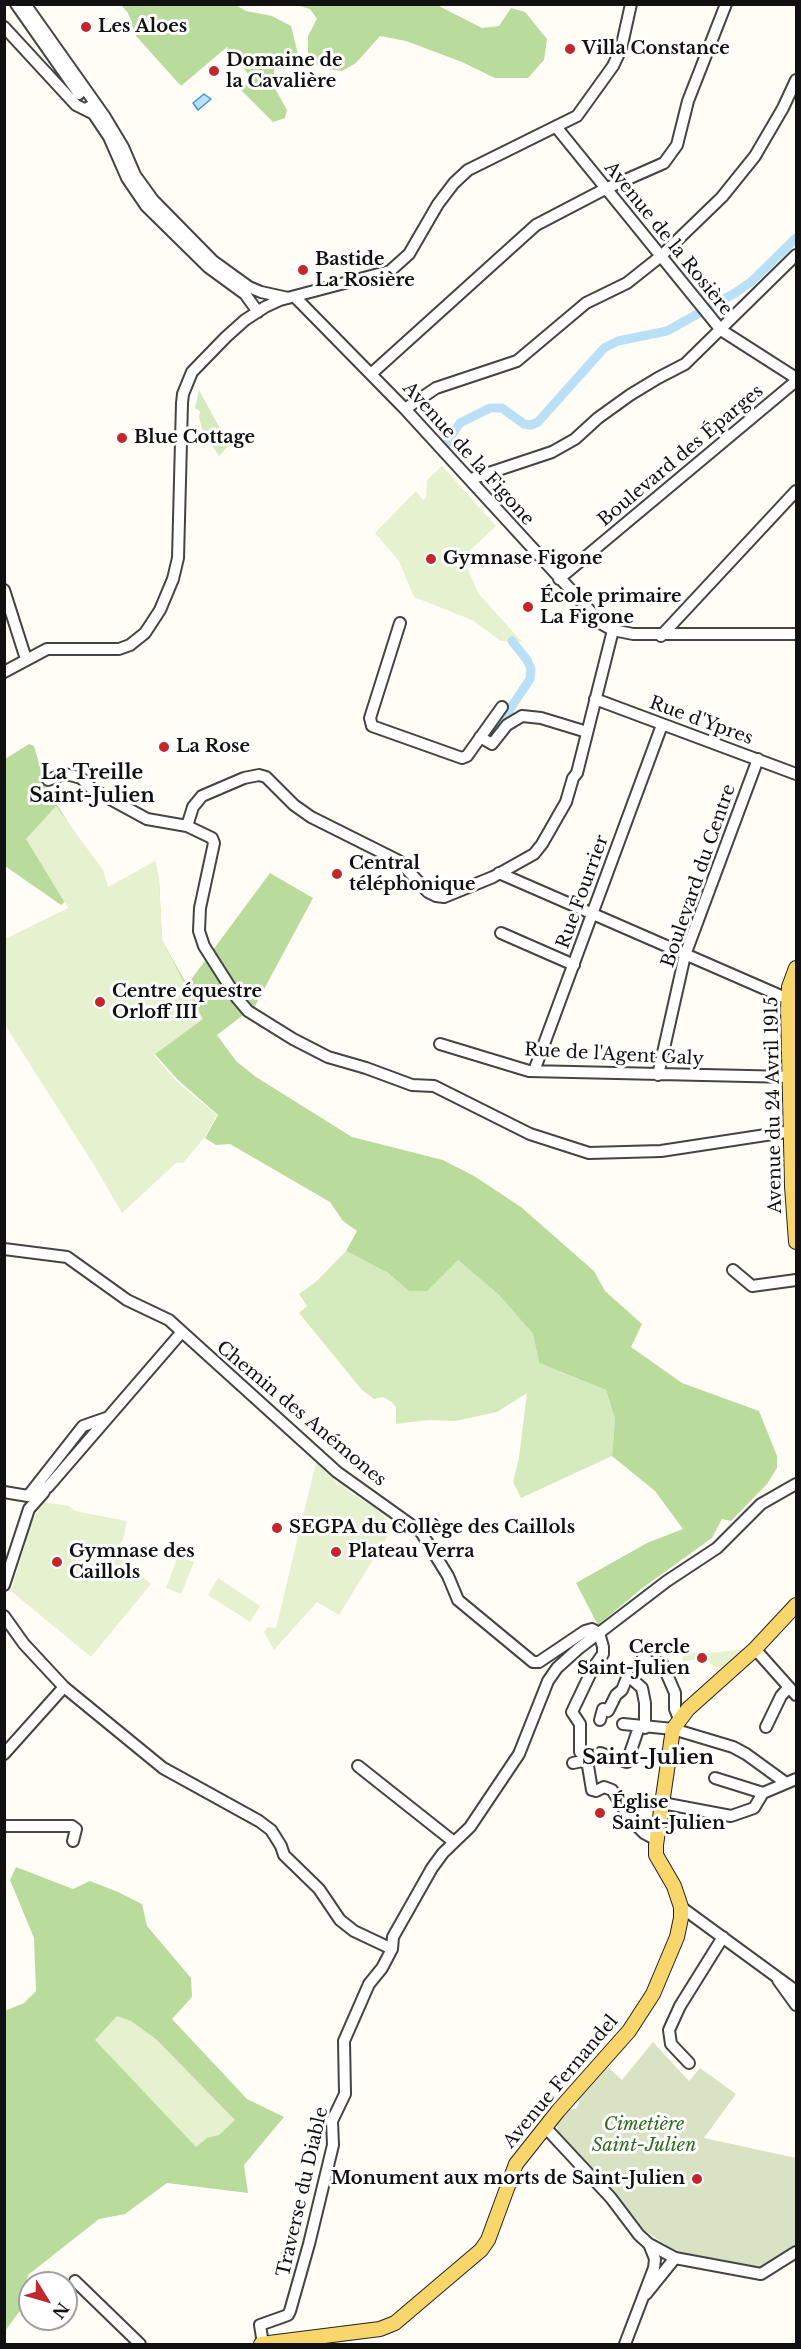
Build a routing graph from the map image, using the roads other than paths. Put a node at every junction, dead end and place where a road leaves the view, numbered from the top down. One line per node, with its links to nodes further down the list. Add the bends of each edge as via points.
1 (16, 4): 7 (street)
2 (25, 4): 7 (street)
3 (631, 4): 8 (street, via 613,66 584,110)
4 (726, 4): 9 (street, via 672,154 654,169)
5 (4, 27): 7 (street, via 76,105)
6 (796, 80): 11 (street, via 755,156 722,197)
7 (98, 113): 12 (street, via 123,147 141,186 213,261 261,292); 13 (street, via 128,178 146,206 208,267 245,294)
8 (557, 128): 9 (street, Avenue de la Rosière); 12 (street, via 468,170 438,204 409,254 390,271)
9 (605, 189): 11 (street, Avenue de la Rosière); 15 (street, via 536,225)
10 (796, 255): 14 (street)
11 (661, 256): 14 (street, Avenue de la Rosière); 17 (street, via 627,283 586,303 517,361 436,388)
12 (292, 298): 13 (street); 15 (street, Avenue de la Figone)
13 (258, 312): 26 (street, via 200,363 183,393 178,558 154,622 138,640 119,649 47,649)
14 (721, 330): 16 (street, Avenue de la Rosière); 18 (street, via 685,364 630,395 575,439 552,452)
15 (371, 374): 17 (street, Avenue de la Figone)
16 (796, 380): 20 (street, Boulevard des Éparges)
17 (405, 409): 18 (street, Avenue de la Figone)
18 (471, 479): 20 (street, Avenue de la Figone)
19 (796, 491): 25 (street)
20 (559, 579): 23 (street, Avenue de la Figone, via 602,624)
21 (4, 590): 26 (street)
22 (400, 623): 32 (street, via 370,718 372,726 462,758)
23 (613, 630): 25 (street, Avenue de la Figone); 28 (street)
24 (796, 634): 25 (street, Avenue de la Figone)
25 (661, 636)
26 (26, 659): 27 (street)
27 (4, 672)
28 (595, 699): 30 (street, Rue d'Ypres); 31 (street)
29 (502, 707): 32 (street)
30 (662, 725): 33 (street, Rue d'Ypres); 38 (street, Rue Fourrier)
31 (587, 732): 32 (street, via 522,716 507,725 495,741); 37 (street, via 566,802 542,844 528,858)
32 (484, 741)
33 (758, 759): 34 (street, Rue d'Ypres); 40 (street, Boulevard du Centre)
34 (796, 774)
35 (48, 780): 36 (street, via 64,774 81,778 92,789 147,819)
36 (187, 826): 37 (street, via 193,807 202,796 259,775 311,817 399,861 436,897); 48 (street, via 212,838 214,843 200,908 199,932 204,946 248,1011 320,1053 412,1085 434,1086 530,1134 589,1153 660,1151)
37 (499, 873): 38 (street)
38 (592, 915): 40 (street); 41 (street, Rue Fourrier)
39 (501, 933): 41 (street)
40 (685, 955): 43 (street); 46 (street, Boulevard du Centre)
41 (574, 965): 45 (street, Rue Fourrier)
42 (796, 968): 43 (main road, Avenue du 24 Avril 1915)
43 (788, 999): 47 (main road, Avenue du 24 Avril 1915)
44 (440, 1044): 45 (street, Rue de l'Agent Galy)
45 (534, 1071): 46 (street, Rue de l'Agent Galy)
46 (658, 1075): 47 (street, Rue de l'Agent Galy)
47 (793, 1085): 48 (main road, Avenue du 24 Avril 1915)
48 (793, 1125): 49 (main road, Avenue du 24 Avril 1915)
49 (795, 1209): 50 (main road, Avenue du 24 Avril 1915)
50 (796, 1242)
51 (4, 1248): 54 (street, Chemin des Anémones, via 67,1257 128,1300 169,1320)
52 (733, 1270): 53 (street, via 752,1286)
53 (796, 1280)
54 (181, 1333): 55 (street); 64 (street, Chemin des Anémones, via 337,1472 421,1532 458,1600 533,1662 539,1662 585,1631)
55 (109, 1416): 57 (street); 59 (street, via 83,1426)
56 (796, 1484): 64 (street, Chemin des Anémones, via 761,1504 717,1548)
57 (48, 1487): 59 (street); 60 (street)
58 (4, 1492): 59 (street)
59 (28, 1496): 60 (street)
60 (29, 1509): 61 (street)
61 (4, 1585)
62 (796, 1605): 65 (main road)
63 (4, 1616): 67 (street)
64 (599, 1633): 76 (street, via 603,1654 592,1668 572,1712 580,1724 580,1752); 86 (street, via 552,1674 514,1763 470,1827)
65 (756, 1649): 68 (street); 71 (main road, via 688,1708)
66 (643, 1657): 71 (street, via 654,1665 662,1663 675,1693)
67 (64, 1688): 75 (street); 89 (street, via 162,1768 271,1830 284,1855 319,1889 340,1920)
68 (793, 1691): 73 (street, via 782,1696)
69 (600, 1720): 72 (street, via 603,1708 608,1711 622,1690 625,1673 642,1688)
70 (623, 1724): 72 (street)
71 (676, 1724): 72 (street); 80 (street, via 741,1750); 82 (main road)
72 (642, 1727): 74 (street, via 627,1762)
73 (766, 1727)
74 (600, 1753)
75 (4, 1754)
76 (586, 1760): 77 (street); 84 (street, via 592,1790 608,1788 615,1792 631,1820)
77 (573, 1763)
78 (358, 1766): 86 (street)
79 (715, 1778): 81 (street)
80 (791, 1781): 81 (street)
81 (763, 1793): 82 (street, via 754,1808 731,1816)
82 (662, 1803): 84 (main road)
83 (4, 1826): 85 (street, via 72,1826 76,1829)
84 (657, 1840): 87 (main road, via 656,1855)
85 (73, 1841)
86 (454, 1842): 89 (street, via 420,1888 393,1937)
87 (681, 1907): 88 (street); 94 (main road, Avenue Fernandel, via 677,1937 653,1994 609,2056)
88 (723, 1937): 90 (street); 93 (street, via 669,2030 671,2044)
89 (392, 1950): 101 (street, Traverse du Diable, via 369,1984 344,2041 345,2094 332,2121 333,2145 304,2263 288,2315 261,2325)
90 (775, 1975): 91 (street); 92 (street)
91 (796, 1991)
92 (796, 2005)
93 (689, 2063)
94 (545, 2127): 95 (street); 101 (main road, Avenue Fernandel, via 516,2164 481,2250 410,2312 380,2329)
95 (649, 2244): 97 (street); 99 (street, via 655,2259)
96 (796, 2252): 97 (street, via 761,2274)
97 (675, 2258): 99 (street)
98 (78, 2284): 100 (street)
99 (641, 2302): 102 (street)
100 (140, 2344)
101 (262, 2344)
102 (625, 2344)

